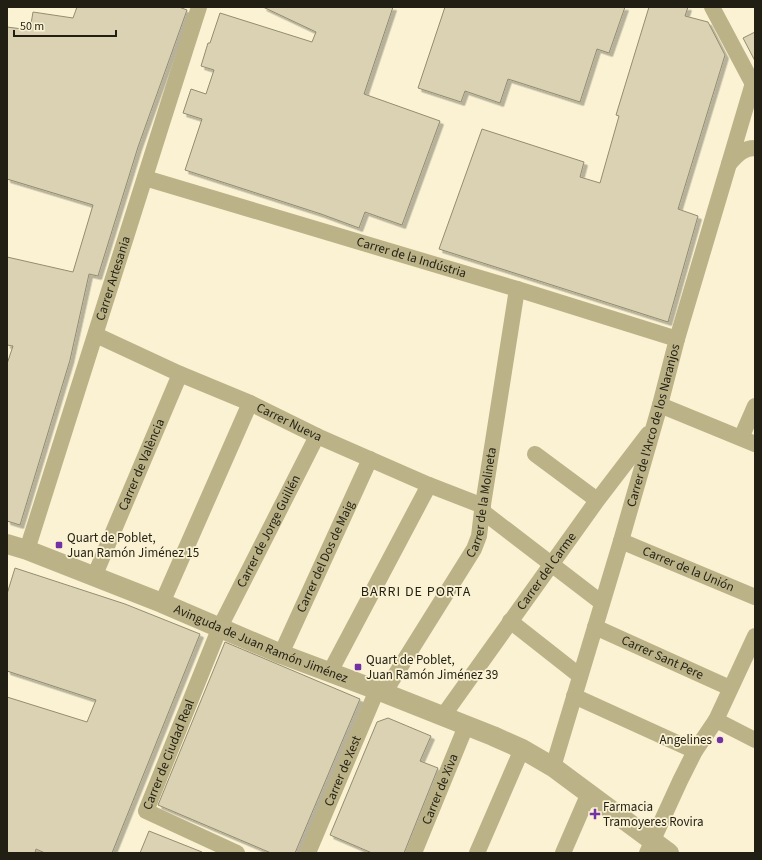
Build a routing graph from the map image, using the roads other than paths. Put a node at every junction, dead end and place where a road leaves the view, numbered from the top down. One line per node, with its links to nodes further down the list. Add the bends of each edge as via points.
1 (200, 7): 6 (street, Carrer Artesania)
2 (712, 7): 3 (street)
3 (754, 86): 5 (street, Carrer de l'Arco de los Naranjos)
4 (755, 148): 5 (street, via 739,152)
5 (729, 164): 9 (street, Carrer de l'Arco de los Naranjos)
6 (145, 178): 7 (street, Carrer de la Indústria); 8 (street, Carrer Artesania)
7 (517, 289): 9 (street, Carrer de la Indústria); 23 (street, Carrer de la Molineta)
8 (96, 335): 10 (street, Carrer Nueva); 26 (street, Carrer Artesania)
9 (677, 339): 12 (street, Carrer de l'Arco de los Naranjos)
10 (180, 374): 11 (street, Carrer Nueva); 28 (street, Carrer de València)
11 (250, 403): 15 (street, Carrer Nueva); 30 (street)
12 (660, 405): 14 (street, Carrer de l'Arco de los Naranjos); 16 (street)
13 (755, 406): 16 (street)
14 (653, 428): 19 (street, Carrer del Carme); 21 (street, Carrer de l'Arco de los Naranjos)
15 (317, 436): 18 (street, Carrer Nueva); 33 (street, Carrer de Jorge Guillén)
16 (748, 441)
17 (535, 454): 22 (street)
18 (370, 459): 20 (street, Carrer Nueva); 36 (street, Carrer del Dos de Maig)
19 (613, 479): 21 (street); 22 (street, Carrer del Carme)
20 (429, 485): 23 (street, Carrer Nueva); 37 (street)
21 (634, 494): 24 (street, Carrer de l'Arco de los Naranjos)
22 (597, 500): 27 (street, Carrer del Carme)
23 (482, 509): 27 (street, Carrer Nueva); 40 (street, Carrer de la Molineta, via 479,536 474,549)
24 (621, 541): 29 (street, Carrer de la Unión); 31 (street, Carrer de l'Arco de los Naranjos)
25 (7, 544): 26 (street, Avinguda de Juan Ramón Jiménez)
26 (27, 550): 28 (street, Avinguda de Juan Ramón Jiménez)
27 (551, 564): 31 (street, Carrer Nueva); 32 (street, Carrer del Carme)
28 (94, 577): 30 (street, Avinguda de Juan Ramón Jiménez)
29 (755, 597)
30 (162, 603): 33 (street, Avinguda de Juan Ramón Jiménez)
31 (602, 603): 34 (street, Carrer de l'Arco de los Naranjos)
32 (510, 621): 38 (street); 42 (street, Carrer del Carme)
33 (220, 627): 36 (street, Avinguda de Juan Ramón Jiménez); 51 (street, Carrer de Ciudad Real, via 146,811)
34 (595, 627): 38 (street, Carrer de l'Arco de los Naranjos); 39 (street, Carrer Sant Pere)
35 (755, 636): 39 (street)
36 (281, 654): 37 (street, Avinguda de Juan Ramón Jiménez)
37 (330, 672): 40 (street, Avinguda de Juan Ramón Jiménez)
38 (580, 676): 41 (street, Carrer de l'Arco de los Naranjos)
39 (730, 688): 43 (street)
40 (380, 691): 42 (street, Avinguda de Juan Ramón Jiménez); 52 (street, Carrer de Xest)
41 (574, 696): 47 (street); 48 (street, Carrer de l'Arco de los Naranjos)
42 (443, 716): 44 (street, Avinguda de Juan Ramón Jiménez)
43 (716, 720): 45 (street); 47 (street)
44 (466, 726): 46 (street, Avinguda de Juan Ramón Jiménez); 53 (street, Carrer de Xiva)
45 (755, 740)
46 (522, 749): 48 (street, Avinguda de Juan Ramón Jiménez); 54 (street)
47 (695, 751): 50 (street)
48 (553, 767): 49 (street, Avinguda de Juan Ramón Jiménez)
49 (588, 793): 50 (street, Avinguda de Juan Ramón Jiménez); 55 (street)
50 (650, 847): 56 (street, Avinguda de Juan Ramón Jiménez)
51 (237, 853)
52 (308, 853)
53 (414, 853)
54 (477, 853)
55 (563, 853)
56 (669, 853)

